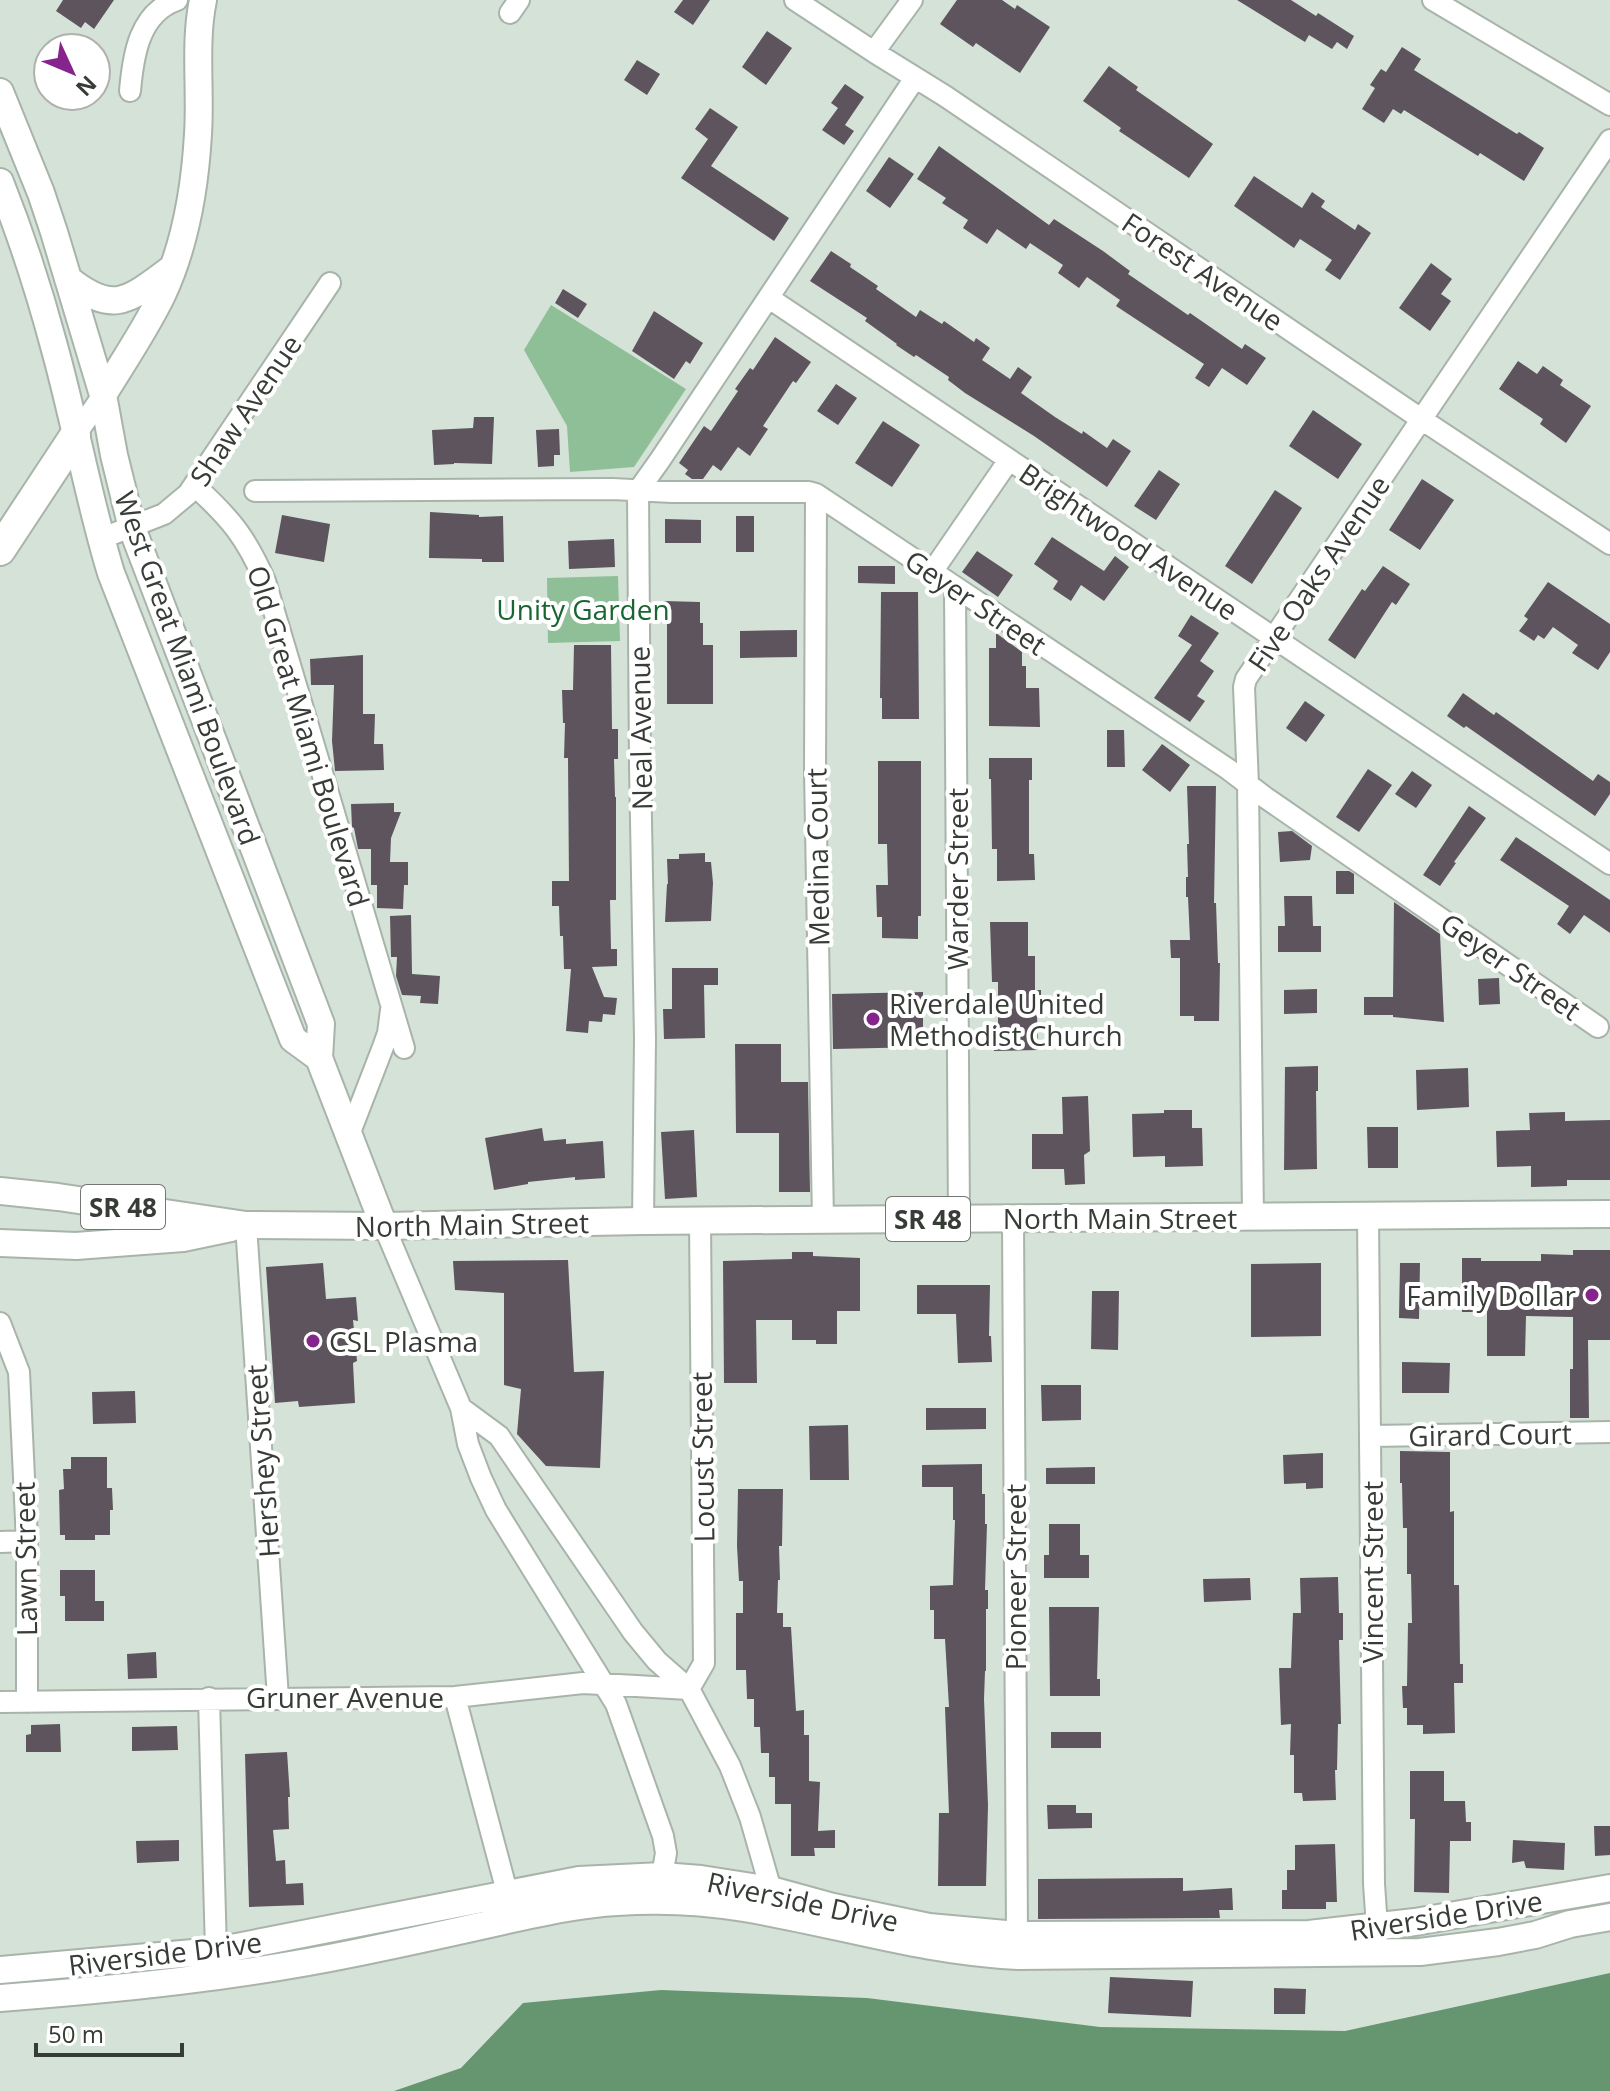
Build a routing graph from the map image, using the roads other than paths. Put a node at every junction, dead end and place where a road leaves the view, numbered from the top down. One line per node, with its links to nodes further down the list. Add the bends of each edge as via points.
1 (177, 0): 8 (street, via 156,12 138,43)
2 (203, 0): 13 (main road, via 195,166)
3 (795, 0): 6 (street, Forest Avenue)
4 (912, 0): 6 (street)
5 (1433, 0): 10 (street)
6 (874, 52): 7 (street, Forest Avenue)
7 (915, 78): 16 (street); 18 (street, Forest Avenue)
8 (130, 91)
9 (0, 92): 14 (main road, West Great Miami Boulevard, via 41,193)
10 (1610, 105)
11 (1610, 140): 18 (street, Five Oaks Avenue)
12 (0, 182): 19 (main road, West Great Miami Boulevard, via 55,347)
13 (171, 269): 14 (main road, via 142,291 115,302 97,298); 17 (main road, via 151,316)
14 (68, 279): 17 (main road, West Great Miami Boulevard)
15 (330, 283): 21 (street, Shaw Avenue)
16 (769, 298): 20 (street, Brightwood Avenue); 23 (street)
17 (103, 395): 19 (street); 25 (main road, West Great Miami Boulevard)
18 (1421, 419): 27 (street, Forest Avenue); 31 (street, Five Oaks Avenue)
19 (75, 436): 26 (main road, West Great Miami Boulevard); 28 (highway)
20 (1009, 460): 29 (street); 31 (street, Brightwood Avenue)
21 (195, 486): 25 (street, Shaw Avenue, via 164,514); 34 (street, Old Great Miami Boulevard, via 245,540 265,581)
22 (255, 491): 23 (street)
23 (638, 491): 24 (street); 46 (street, Neal Avenue)
24 (816, 494): 29 (street, Geyer Street); 45 (street, Medina Court)
25 (132, 528): 26 (street, Shaw Avenue); 37 (main road, West Great Miami Boulevard, via 321,1024)
26 (100, 539): 37 (main road, West Great Miami Boulevard, via 293,1039)
27 (1610, 544)
28 (0, 550)
29 (932, 572): 30 (street, Geyer Street)
30 (955, 588): 32 (street, Geyer Street); 43 (street, Warder Street)
31 (1274, 638): 32 (street, Five Oaks Avenue, via 1244,687); 33 (street, Brightwood Avenue)
32 (1248, 785): 35 (street, Geyer Street); 42 (street, Five Oaks Avenue)
33 (1610, 864)
34 (391, 1004): 36 (street, Old Great Miami Boulevard); 38 (street, Old Great Miami Boulevard, via 388,1033)
35 (1598, 1027)
36 (404, 1048)
37 (319, 1058): 38 (main road, West Great Miami Boulevard)
38 (349, 1135): 49 (main road, West Great Miami Boulevard)
39 (0, 1191): 48 (main road, North Main Street / SR 48)
40 (1610, 1214): 41 (main road, North Main Street / SR 48)
41 (1368, 1216): 42 (main road, North Main Street / SR 48); 54 (street, Vincent Street)
42 (1253, 1217): 44 (main road, North Main Street / SR 48)
43 (959, 1219): 44 (main road, North Main Street / SR 48); 45 (main road, North Main Street / SR 48)
44 (1013, 1219): 70 (street, Pioneer Street)
45 (823, 1220): 47 (main road, North Main Street / SR 48)
46 (643, 1221): 47 (main road, North Main Street / SR 48); 49 (main road, North Main Street / SR 48)
47 (700, 1221): 58 (street, Locust Street, via 704,1663)
48 (246, 1225): 49 (main road, North Main Street / SR 48); 50 (main road, North Main Street / SR 48, via 168,1240 76,1246); 61 (street, Hershey Street)
49 (384, 1226): 52 (street)
50 (0, 1243)
51 (0, 1323): 55 (street, Lawn Street, via 19,1372)
52 (461, 1408): 57 (street, via 468,1444 496,1510); 58 (street, via 499,1436 633,1632)
53 (1610, 1432): 54 (street, Girard Court)
54 (1371, 1436): 69 (street, Vincent Street)
55 (27, 1541): 56 (street); 63 (street, Lawn Street)
56 (0, 1542)
57 (604, 1683): 58 (street, Gruner Avenue); 59 (street, Gruner Avenue); 64 (street, via 659,1822 666,1853)
58 (689, 1689): 66 (street, via 730,1766)
59 (455, 1697): 61 (street, Gruner Avenue); 67 (street)
60 (209, 1698): 61 (street, Gruner Avenue); 63 (street, Gruner Avenue); 71 (street)
61 (278, 1698)
62 (0, 1702): 63 (street, Gruner Avenue)
63 (27, 1702)
64 (662, 1876): 66 (main road, Riverside Drive); 67 (main road, Riverside Drive, via 579,1880)
65 (1610, 1888): 69 (main road, Riverside Drive)
66 (771, 1890): 70 (main road, Riverside Drive, via 929,1927)
67 (507, 1892): 71 (main road, Riverside Drive)
68 (1610, 1917): 73 (main road, Riverside Drive, via 1498,1942 1420,1952 1018,1956 931,1947 743,1908 685,1901 615,1902 273,1967 157,1985)
69 (1377, 1927): 70 (main road, Riverside Drive, via 1309,1934)
70 (1017, 1935)
71 (216, 1951): 72 (main road, Riverside Drive)
72 (0, 1970)
73 (0, 1998)

